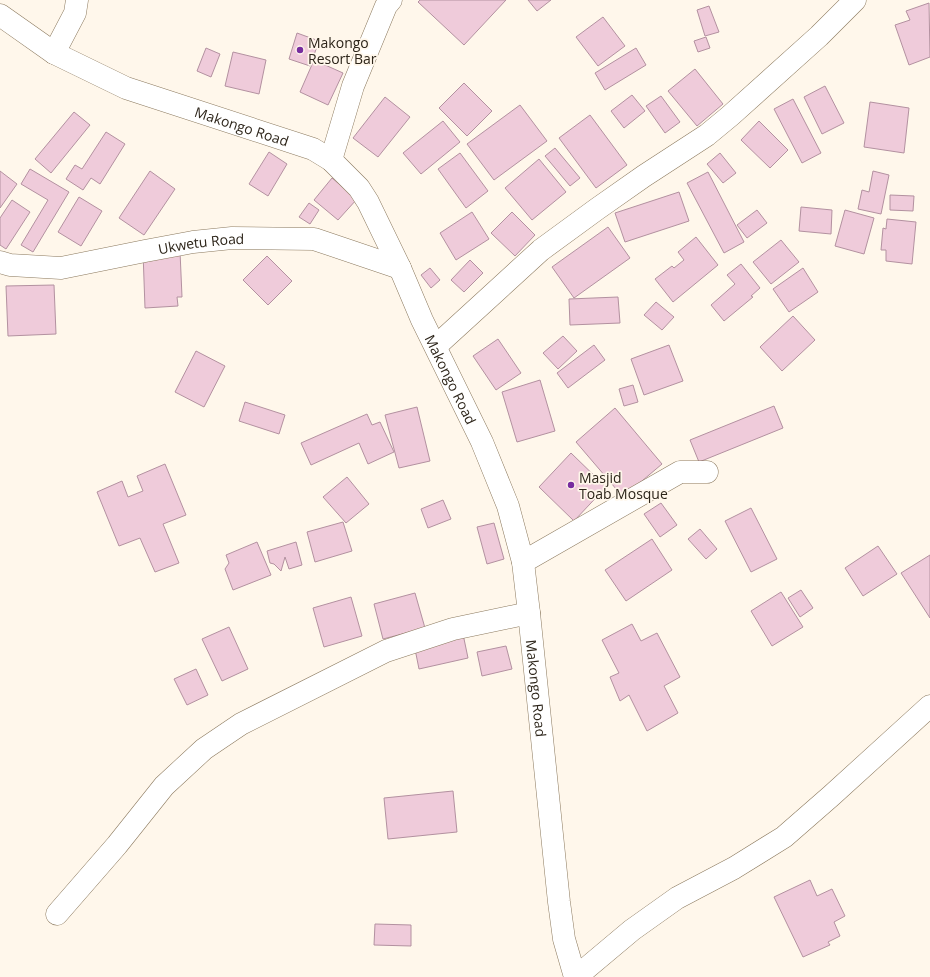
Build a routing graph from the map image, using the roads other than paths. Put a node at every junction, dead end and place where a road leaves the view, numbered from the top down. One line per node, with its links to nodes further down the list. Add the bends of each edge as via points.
1 (78, 0): 5 (street, via 75,13)
2 (391, 0): 6 (street, via 386,6 353,86)
3 (855, 0): 9 (street, via 820,36 707,135 644,176 541,250)
4 (0, 15): 5 (street, Makongo Road)
5 (54, 53): 6 (street, Makongo Road, via 126,88 313,149)
6 (331, 160): 8 (street, Makongo Road, via 359,188 368,202)
7 (0, 262): 8 (street, Ukwetu Road, via 10,265 61,268 145,251 232,238 314,239)
8 (400, 268): 9 (street, Makongo Road)
9 (436, 346): 11 (street, Makongo Road, via 506,499)
10 (707, 472): 11 (street, via 680,472)
11 (523, 562): 12 (street, Makongo Road)
12 (529, 613): 14 (street, via 453,629 386,651 241,724 204,749 164,786); 15 (street, Makongo Road, via 559,902 564,939)
13 (930, 706): 15 (street, via 784,837 734,868 677,898 632,930)
14 (57, 914)
15 (576, 977)

